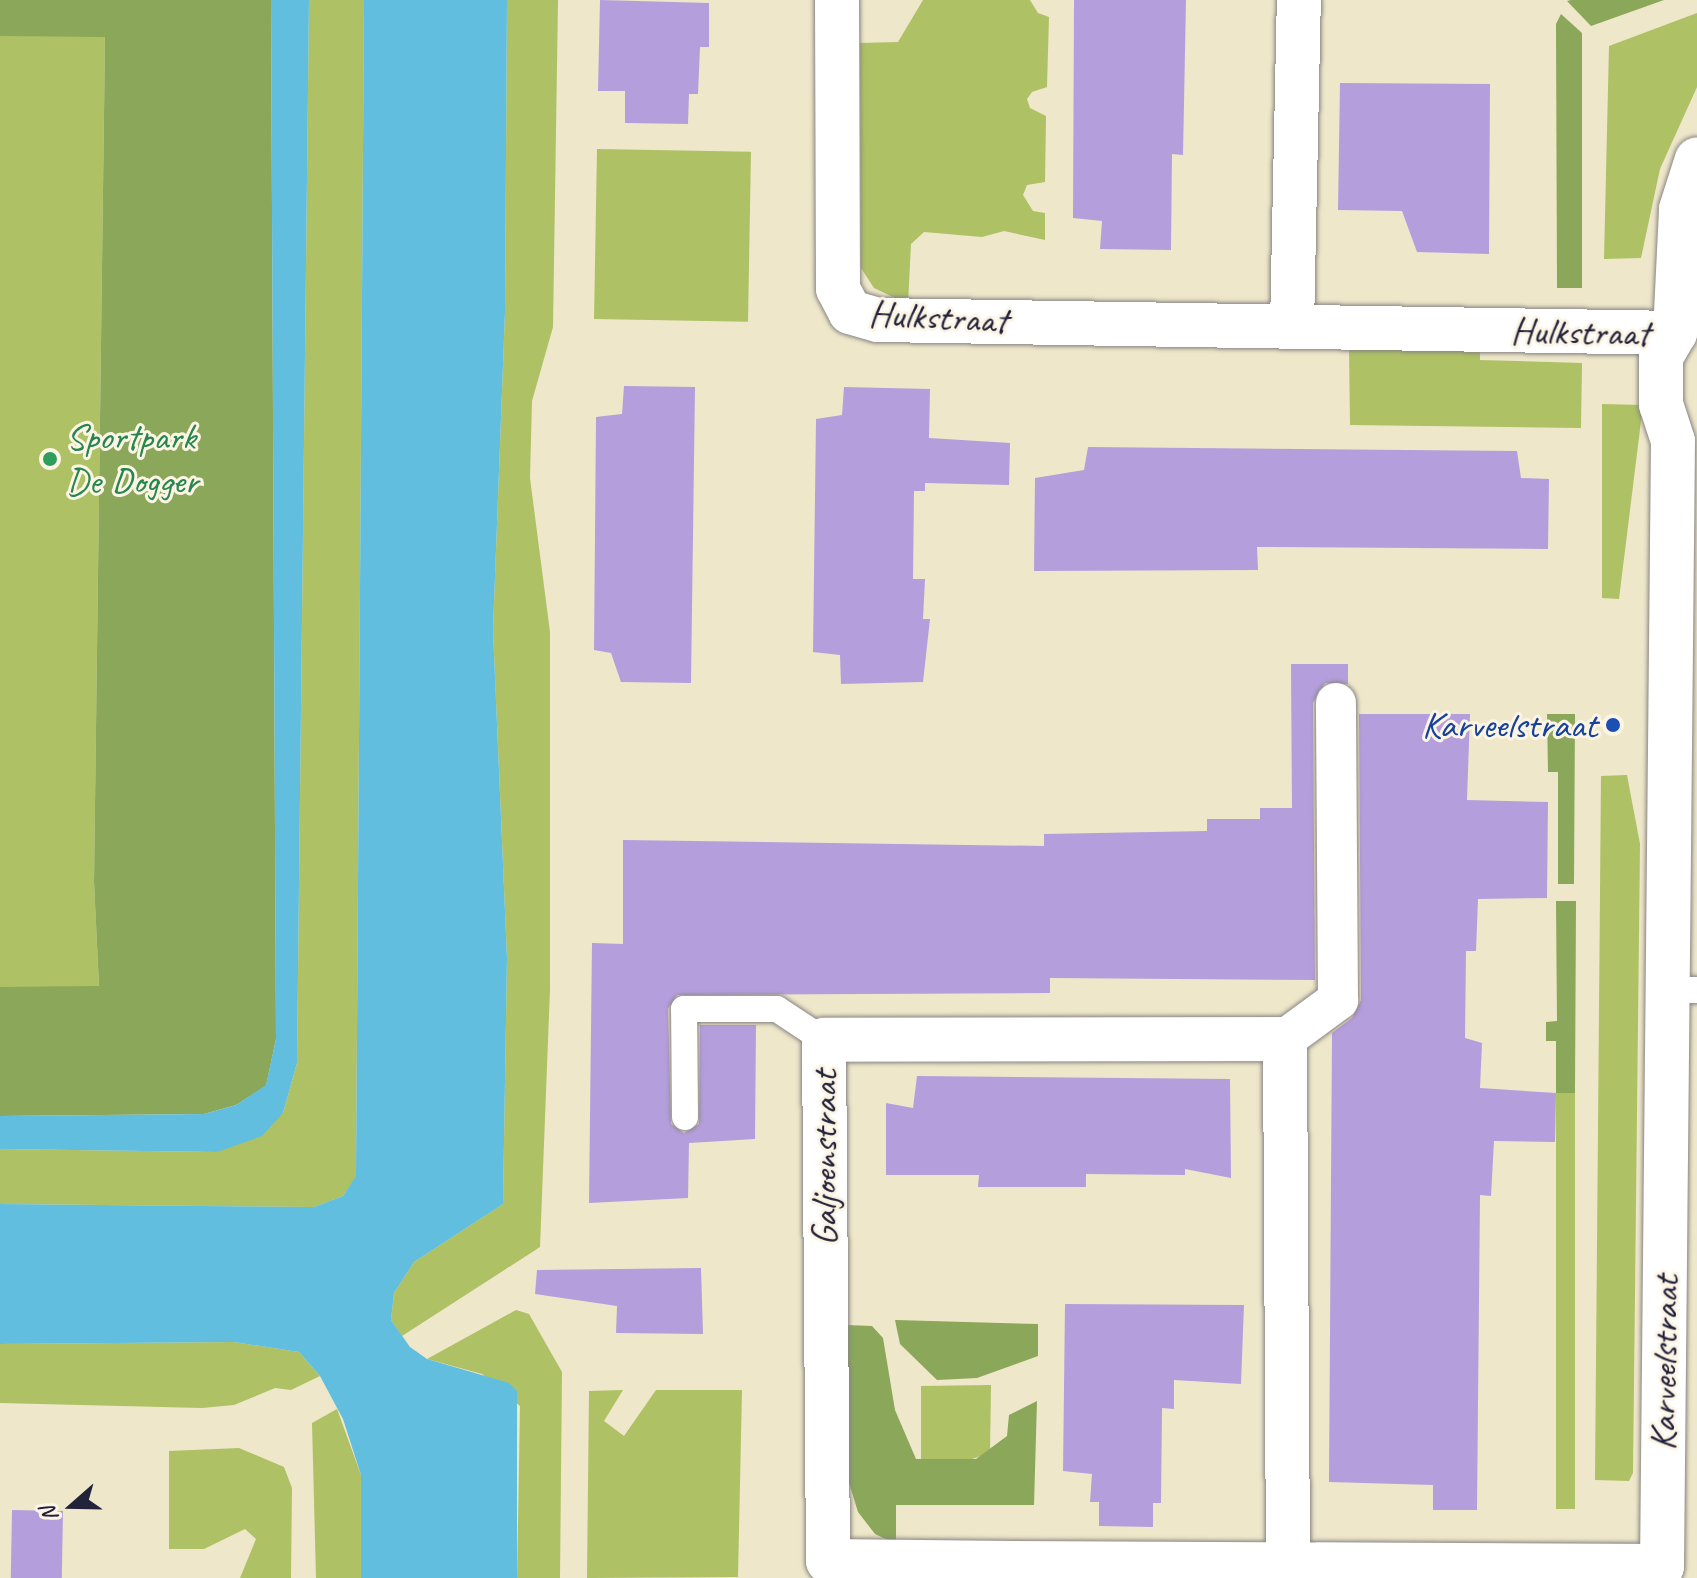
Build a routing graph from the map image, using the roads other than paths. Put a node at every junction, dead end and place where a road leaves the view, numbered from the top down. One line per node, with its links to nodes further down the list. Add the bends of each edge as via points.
1 (837, 0): 4 (street, Hulkstraat, via 838,289 850,312 878,320)
2 (1299, 0): 4 (street)
3 (1697, 159): 5 (street, Karveelstraat, via 1681,209)
4 (1292, 327): 5 (street, Hulkstraat)
5 (1675, 333): 7 (street, Karveelstraat, via 1661,357 1660,379 1661,405 1673,441)
6 (1336, 703): 8 (street, via 1338,1000)
7 (1682, 990): 12 (street, Karveelstraat)
8 (1285, 1039): 9 (street, Galjoenstraat); 11 (street)
9 (824, 1040): 10 (lane, via 777,1009 684,1009); 11 (street, Galjoenstraat, via 828,1561)
10 (685, 1117)
11 (1288, 1564): 12 (street, Galjoenstraat)
12 (1662, 1574)

